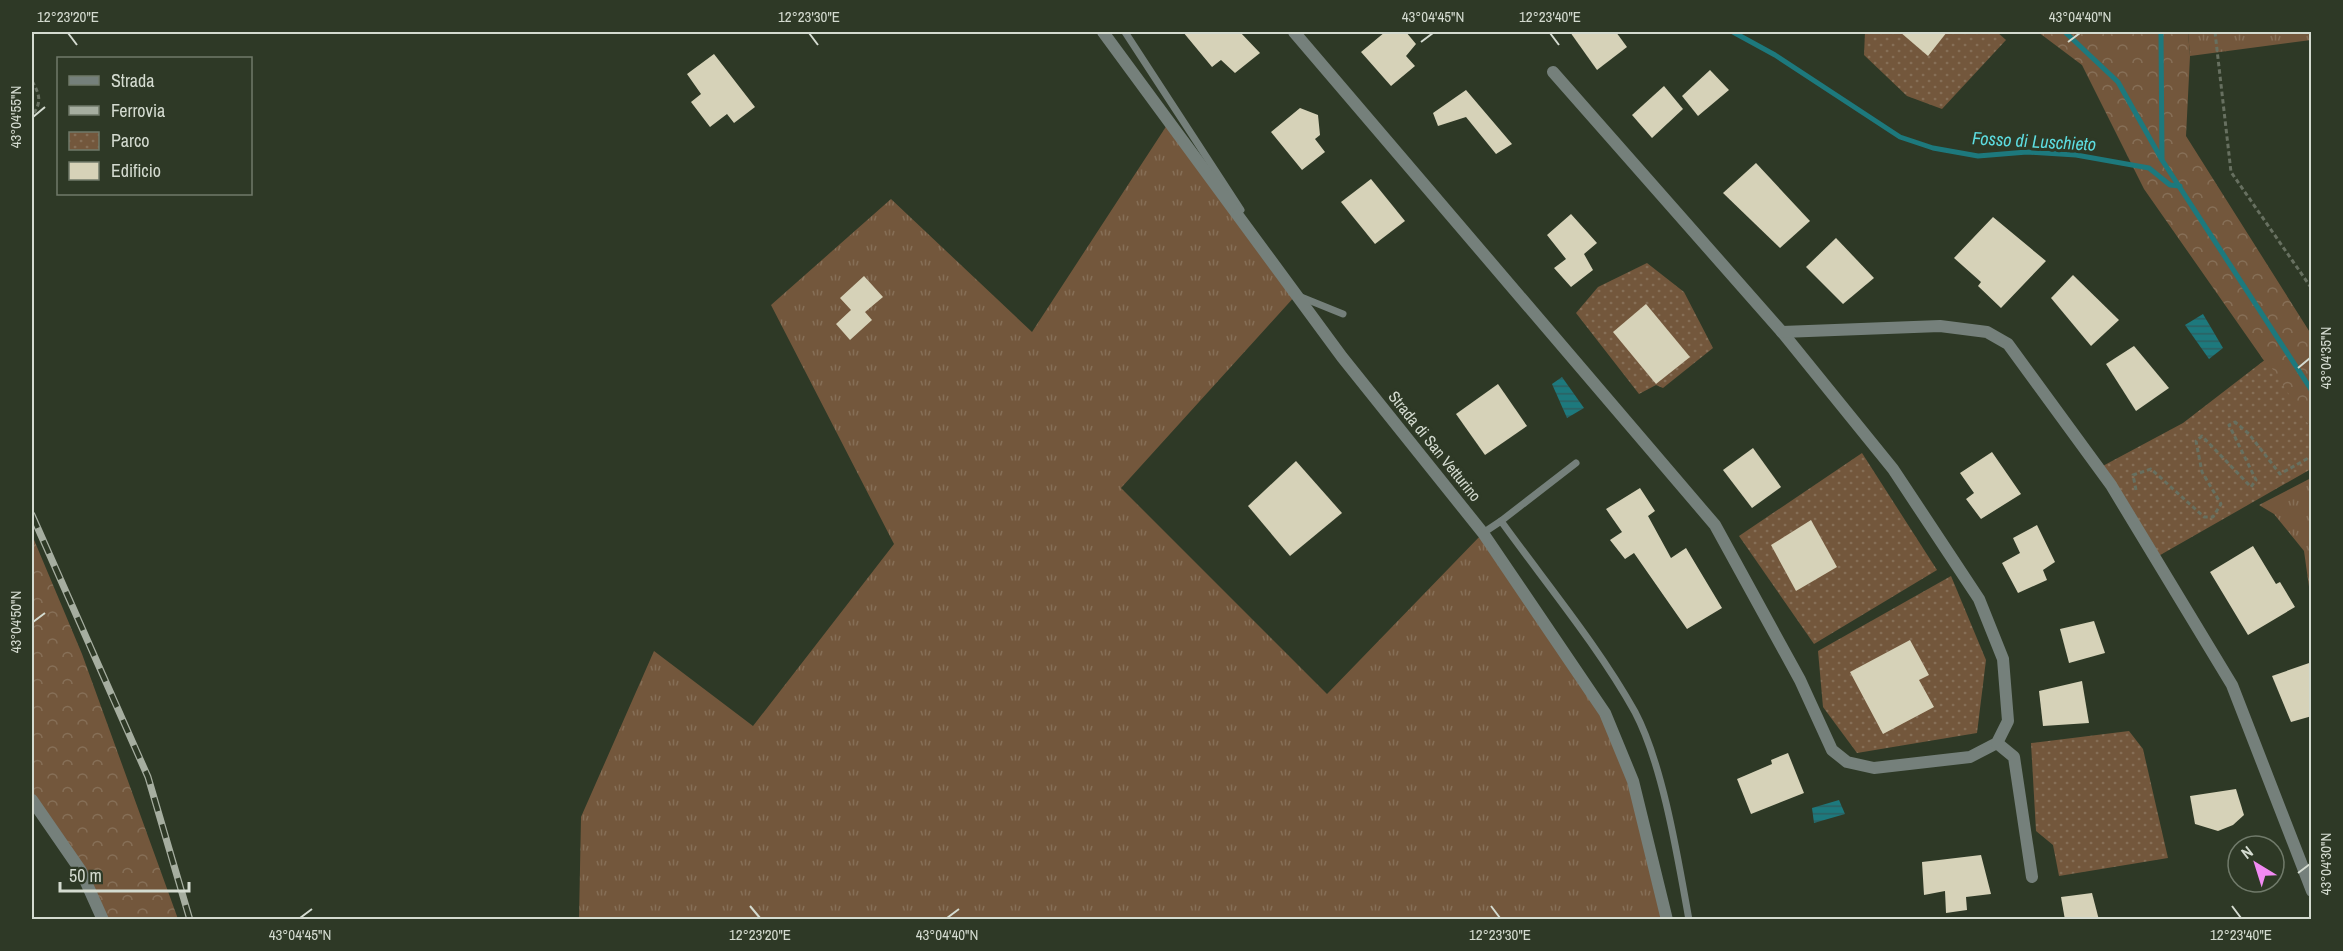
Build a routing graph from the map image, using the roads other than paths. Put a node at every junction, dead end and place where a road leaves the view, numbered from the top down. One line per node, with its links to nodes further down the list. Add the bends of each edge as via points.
1 (1103, 32): 5 (street, Strada di San Vetturino)
2 (1125, 32): 5 (lane)
3 (1294, 32): 11 (street, via 1715,525 1800,680 1832,750 1847,762 1875,768 1970,757)
4 (1553, 72): 7 (street)
5 (1296, 295): 6 (lane); 10 (street, Strada di San Vetturino)
6 (1343, 314)
7 (1782, 332): 11 (street, via 1893,469 1979,599 2003,659 2008,720); 14 (street, via 1940,326 1987,332 2008,344 2112,485 2232,685)
8 (1576, 463): 9 (lane)
9 (1501, 521): 10 (lane); 17 (lane, via 1636,714 1655,763)
10 (1484, 534): 16 (street, Strada di San Vetturino, via 1605,713 1633,781)
11 (1997, 742): 13 (street, via 2014,757)
12 (32, 800): 15 (street, via 81,871)
13 (2032, 876)
14 (2312, 891)
15 (103, 920)
16 (1667, 920)
17 (1689, 920)

